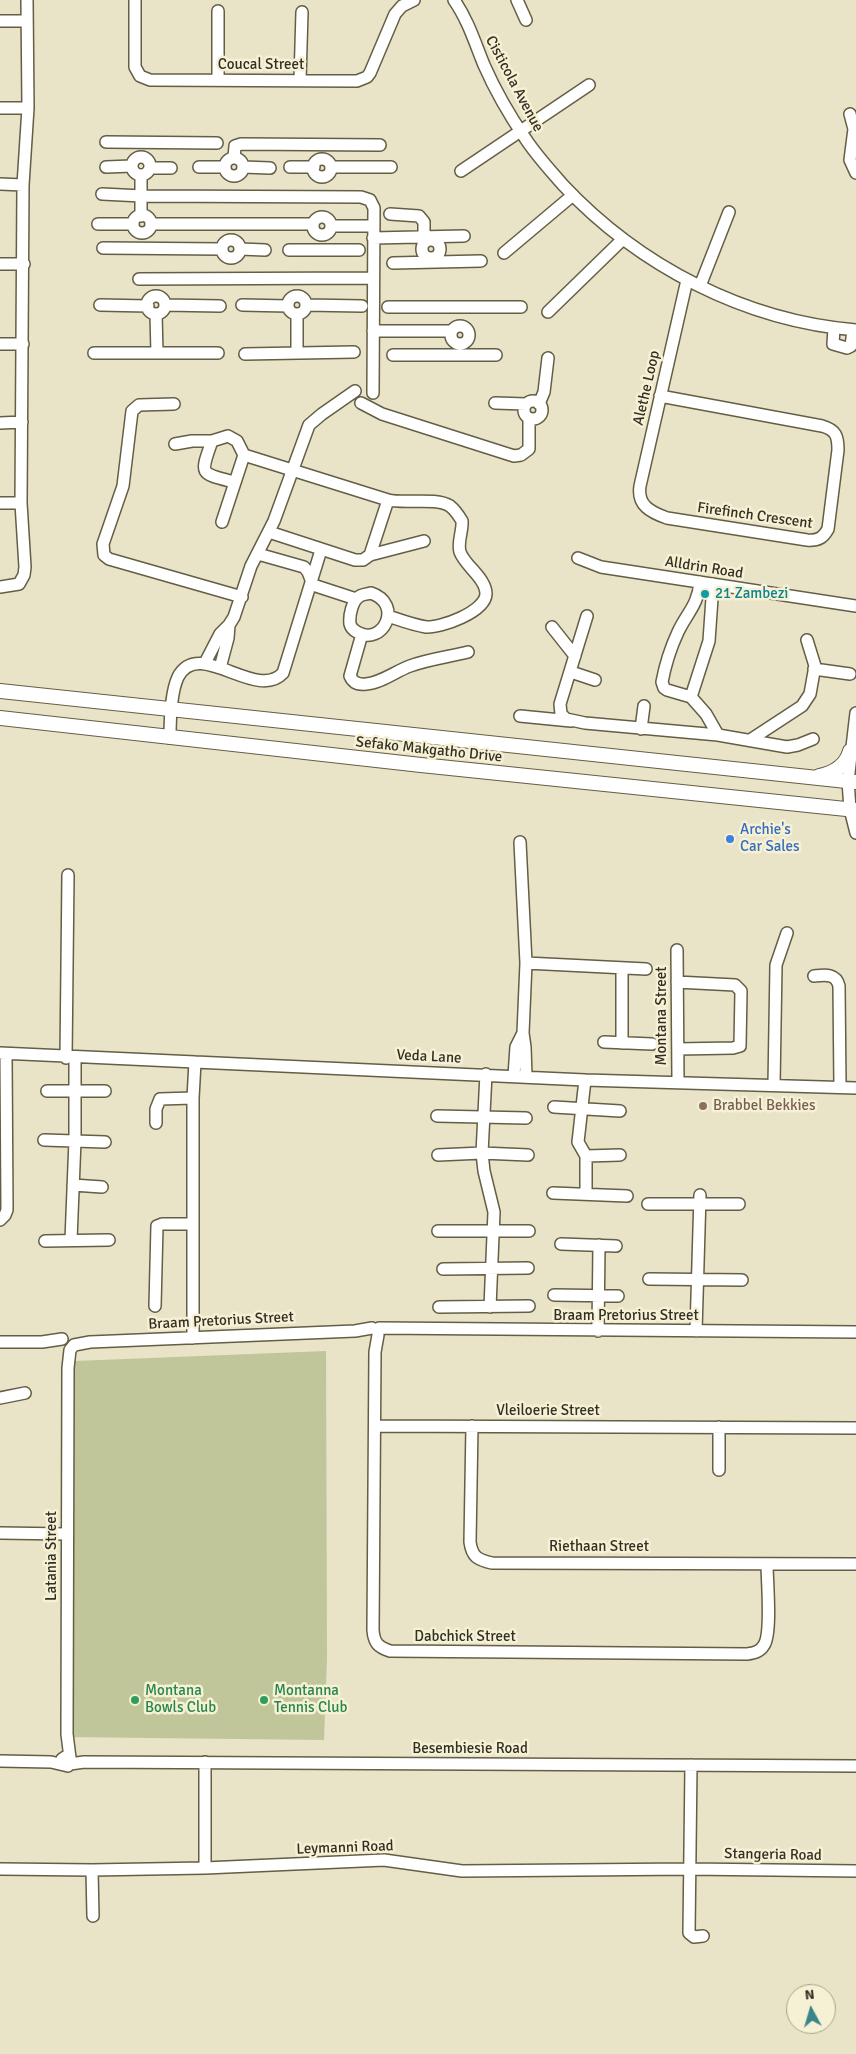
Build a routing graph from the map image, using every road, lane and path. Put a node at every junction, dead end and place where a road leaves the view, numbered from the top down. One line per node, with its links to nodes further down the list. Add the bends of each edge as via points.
1 (27, 0): 11 (street)
2 (135, 0): 12 (street, Coucal Street, via 135,67 140,76 150,80)
3 (414, 0): 13 (street, Coucal Street, via 395,14 367,77 357,81)
4 (454, 0): 6 (street, Cisticola Avenue)
5 (517, 0): 9 (street)
6 (463, 6): 19 (street, Cisticola Avenue, via 485,67)
7 (218, 11): 12 (street)
8 (302, 12): 13 (street)
9 (526, 20)
10 (0, 21): 11 (street)
11 (27, 21): 17 (street)
12 (218, 80): 13 (street, Coucal Street)
13 (300, 80)
14 (589, 85): 19 (street)
15 (577, 100): 19 (street)
16 (0, 108): 17 (street)
17 (28, 108): 44 (street)
18 (850, 114): 40 (street, via 854,129 850,160)
19 (522, 134): 39 (street); 45 (street, Cisticola Avenue)
20 (106, 142): 21 (street)
21 (142, 143): 22 (street); 25 (street)
22 (217, 143)
23 (324, 144): 24 (street); 26 (street, via 238,144 234,147); 27 (street)
24 (380, 145)
25 (143, 157): 28 (street, via 135,160); 38 (street, via 150,162)
26 (234, 158): 31 (street); 32 (street)
27 (328, 163): 34 (street, via 316,162); 37 (street); 42 (street, via 328,175)
28 (132, 166): 29 (street); 38 (street, via 136,172)
29 (106, 167)
30 (199, 167): 31 (street)
31 (225, 167): 41 (street, via 228,174)
32 (243, 167): 36 (street); 41 (street)
33 (290, 167): 34 (street)
34 (314, 167): 42 (street)
35 (171, 168): 38 (street)
36 (270, 168)
37 (391, 168)
38 (146, 171): 47 (street)
39 (461, 171)
40 (856, 173)
41 (234, 176): 48 (street)
42 (322, 177): 49 (street)
43 (0, 184): 44 (street)
44 (24, 185): 77 (street)
45 (571, 193): 58 (street); 64 (street, Cisticola Avenue); 72 (street)
46 (102, 194): 47 (street)
47 (142, 196): 48 (street); 52 (street)
48 (234, 196): 49 (street)
49 (322, 197): 53 (street); 57 (street, via 367,198 374,208)
50 (729, 212): 84 (street)
51 (390, 214): 63 (street, via 419,216)
52 (137, 220): 54 (street); 55 (street, via 149,219); 60 (street, via 136,231)
53 (317, 221): 56 (street); 59 (street, via 315,230); 59 (street, via 329,220)
54 (98, 224)
55 (151, 224): 56 (street); 60 (street)
56 (230, 224): 67 (street)
57 (373, 226): 59 (street); 62 (street)
58 (524, 228)
59 (327, 230): 68 (street)
60 (142, 233): 66 (street)
61 (464, 236): 63 (street)
62 (373, 238): 63 (street); 78 (street)
63 (433, 239): 73 (street, via 440,246 440,252)
64 (627, 242): 83 (street, Cisticola Avenue); 96 (street)
65 (103, 248): 66 (street)
66 (142, 248): 67 (street)
67 (228, 249): 69 (street, via 238,243 240,248); 82 (street)
68 (322, 249): 70 (street); 71 (street)
69 (265, 250)
70 (289, 250)
71 (359, 250)
72 (504, 253)
73 (431, 260): 74 (street); 75 (street)
74 (481, 261)
75 (393, 263)
76 (0, 264): 77 (street)
77 (24, 264): 103 (street)
78 (373, 278): 81 (street); 101 (street)
79 (139, 279): 80 (street)
80 (156, 279): 82 (street); 85 (street)
81 (296, 279): 82 (street); 86 (street)
82 (231, 280)
83 (687, 280): 84 (street, Cisticola Avenue); 115 (street, Alethe Loop)
84 (700, 286): 99 (street, Cisticola Avenue, via 757,310)
85 (161, 301): 90 (street); 95 (street, via 164,310); 95 (street, via 150,299)
86 (292, 301): 88 (street); 89 (street, via 301,298); 97 (street, via 291,312)
87 (100, 305): 95 (street)
88 (242, 305)
89 (306, 305): 91 (street); 97 (street)
90 (220, 306)
91 (362, 306)
92 (388, 307): 93 (street)
93 (457, 307): 94 (street); 98 (street)
94 (520, 307)
95 (152, 310): 107 (street)
96 (548, 312)
97 (297, 314): 109 (street)
98 (455, 328): 101 (street); 104 (street, via 466,329 469,334)
99 (834, 328): 100 (street, Cisticola Avenue); 100 (street, via 833,344 847,348 851,346)
100 (855, 330)
101 (373, 331): 114 (street, via 373,375)
102 (0, 344): 103 (street)
103 (23, 344): 121 (street)
104 (460, 349): 111 (street); 112 (street)
105 (354, 352): 109 (street)
106 (94, 353): 107 (street)
107 (156, 353): 108 (street)
108 (218, 353)
109 (297, 353): 110 (street)
110 (245, 354)
111 (393, 355)
112 (496, 355)
113 (548, 358): 119 (street, via 544,392)
114 (363, 395): 120 (street, via 376,411 514,456 529,449); 126 (street, via 342,399 309,425)
115 (660, 396): 129 (street, Alethe Loop, via 640,486); 129 (street, Firefinch Crescent, via 822,426 833,431 838,438 838,450 828,528 819,540 807,540 667,518 650,511)
116 (495, 403): 118 (street)
117 (174, 404): 143 (street, via 139,405 132,411 123,486 103,544 104,555)
118 (526, 404): 119 (street, via 532,401); 120 (street, via 524,412)
119 (539, 404): 120 (street, via 540,415)
120 (530, 418)
121 (22, 422): 122 (street); 131 (street)
122 (0, 423)
123 (212, 441): 124 (street, via 192,440); 125 (street, via 221,437 234,438); 127 (street, via 205,472 208,476)
124 (175, 444)
125 (244, 455): 126 (street); 127 (street)
126 (292, 469): 128 (street); 133 (street)
127 (234, 482): 132 (street)
128 (388, 500): 137 (street); 146 (street, via 443,504 456,512 463,524 460,553 485,587 486,595 474,611 436,626 417,625)
129 (642, 502)
130 (0, 503): 131 (street)
131 (21, 503): 142 (street, via 25,567 22,581)
132 (222, 522)
133 (269, 532): 135 (street); 136 (street)
134 (424, 541): 137 (street)
135 (321, 550): 137 (street, via 355,560 363,560); 139 (street)
136 (258, 554): 139 (street, via 304,567); 143 (street)
137 (370, 555)
138 (578, 558): 140 (street, Alldrin Road, via 601,567)
139 (311, 580): 144 (street, via 313,586 321,590); 155 (street, via 286,665 278,678 264,682)
140 (700, 582): 141 (street, Alldrin Road); 161 (street, via 699,594 679,632 662,682 667,690)
141 (713, 584): 145 (street, Alldrin Road); 161 (street, via 710,634)
142 (0, 587)
143 (242, 597): 148 (street)
144 (356, 600): 146 (street, via 366,594 377,595 386,604); 150 (street, via 350,626)
145 (856, 606)
146 (388, 616): 150 (street, via 378,632)
147 (587, 616): 153 (street)
148 (230, 625): 154 (street, via 220,634); 155 (street)
149 (552, 627): 153 (street)
150 (362, 634): 152 (street, via 350,676 358,684 370,684 410,666)
151 (807, 640): 156 (street, via 814,657)
152 (468, 652)
153 (575, 656): 157 (street)
154 (205, 663): 155 (street); 163 (street, via 193,664 179,675)
155 (220, 668)
156 (814, 669): 158 (street); 174 (street, via 805,702)
157 (571, 672): 159 (street); 168 (street, via 560,710 563,717)
158 (850, 674)
159 (595, 680)
160 (0, 691): 163 (main road, Sefako Makgatho Drive)
161 (691, 697): 165 (street)
162 (644, 706): 169 (street)
163 (171, 710): 172 (street); 176 (main road, Sefako Makgatho Drive)
164 (856, 713): 175 (street)
165 (706, 714): 170 (street); 171 (street)
166 (520, 716): 168 (street)
167 (0, 718): 172 (main road, Sefako Makgatho Drive)
168 (572, 721): 169 (street)
169 (641, 729): 170 (street)
170 (697, 733): 171 (street)
171 (718, 735): 174 (street)
172 (170, 738): 178 (main road, Sefako Makgatho Drive)
173 (813, 739): 174 (street, via 787,747)
174 (750, 740)
175 (850, 750): 176 (main road, via 848,758 837,769 820,776); 177 (street)
176 (806, 777): 177 (main road, Sefako Makgatho Drive)
177 (852, 781): 178 (street)
178 (853, 810): 179 (street)
179 (856, 833)
180 (520, 842): 184 (street)
181 (68, 874): 195 (street)
182 (787, 933): 203 (street, via 776,965)
183 (677, 950): 188 (street, Montana Street)
184 (526, 963): 185 (street); 189 (street)
185 (622, 968): 186 (street); 191 (street)
186 (646, 970)
187 (814, 976): 204 (street, via 831,976 840,986)
188 (677, 982): 193 (street, Montana Street); 193 (street, via 735,985 741,991 740,1046)
189 (523, 1033): 198 (street, via 516,1047); 199 (street)
190 (604, 1042): 191 (street)
191 (622, 1043): 192 (street)
192 (652, 1044)
193 (678, 1049): 201 (street, Montana Street)
194 (3, 1054): 195 (street, Veda Lane); 202 (street)
195 (70, 1057): 196 (street, Veda Lane); 207 (street)
196 (195, 1062): 197 (street, Veda Lane); 209 (street)
197 (486, 1074): 198 (street, Veda Lane); 214 (street)
198 (514, 1076): 199 (street, Veda Lane)
199 (526, 1076): 200 (street, Veda Lane)
200 (585, 1080): 201 (street, Veda Lane); 211 (street)
201 (678, 1082): 203 (street, Veda Lane)
202 (3, 1085): 233 (street, via 7,1210)
203 (774, 1085): 204 (street, Veda Lane)
204 (840, 1087): 205 (street, Veda Lane)
205 (856, 1088)
206 (47, 1091): 207 (street)
207 (75, 1091): 208 (street); 218 (street)
208 (105, 1092)
209 (193, 1098): 216 (street, via 160,1099); 234 (street)
210 (554, 1107): 211 (street)
211 (582, 1109): 212 (street); 224 (street, via 578,1142)
212 (620, 1111)
213 (437, 1116): 214 (street)
214 (485, 1116): 215 (street); 220 (street)
215 (526, 1118)
216 (156, 1123)
217 (44, 1140): 218 (street)
218 (75, 1140): 219 (street); 225 (street)
219 (105, 1142)
220 (482, 1153): 221 (street); 222 (street); 236 (street, via 494,1205)
221 (438, 1155)
222 (528, 1155)
223 (620, 1155): 224 (street)
224 (586, 1156): 228 (street)
225 (73, 1185): 226 (street); 238 (street)
226 (102, 1187)
227 (553, 1193): 228 (street)
228 (586, 1193): 229 (street)
229 (627, 1196)
230 (700, 1200): 231 (street); 232 (street); 248 (street)
231 (648, 1204)
232 (739, 1204)
233 (0, 1220)
234 (193, 1224): 253 (street, via 157,1226); 261 (street)
235 (438, 1231): 236 (street)
236 (493, 1231): 237 (street); 246 (street)
237 (529, 1231)
238 (71, 1240): 239 (street); 240 (street)
239 (109, 1240)
240 (45, 1241)
241 (561, 1244): 242 (street)
242 (598, 1245): 243 (street); 251 (street)
243 (616, 1246)
244 (528, 1268): 246 (street)
245 (442, 1269): 246 (street)
246 (492, 1270): 256 (street)
247 (649, 1279): 248 (street)
248 (699, 1280): 249 (street); 258 (street)
249 (742, 1280)
250 (554, 1295): 251 (street)
251 (598, 1295): 252 (street); 257 (street)
252 (618, 1296)
253 (155, 1306)
254 (528, 1306): 256 (street)
255 (439, 1307): 256 (street)
256 (490, 1307)
257 (598, 1331): 258 (street, Braam Pretorius Street); 259 (street, Braam Pretorius Street, via 396,1329)
258 (696, 1331): 260 (street, Braam Pretorius Street)
259 (375, 1332): 261 (street, Braam Pretorius Street); 266 (street, Dabchick Street)
260 (856, 1332)
261 (193, 1338): 263 (street, Braam Pretorius Street)
262 (0, 1342): 263 (street, Braam Pretorius Street)
263 (67, 1345): 272 (street, Latania Street)
264 (25, 1393): 265 (street)
265 (0, 1398)
266 (376, 1426): 267 (street, Vleiloerie Street); 273 (street, Dabchick Street, via 373,1630 375,1642 381,1648 390,1651 747,1654 762,1648 766,1639)
267 (472, 1426): 268 (street, Vleiloerie Street); 273 (street, Riethaan Street, via 470,1542 473,1554 481,1561)
268 (719, 1427): 269 (street, Vleiloerie Street); 270 (street)
269 (856, 1428)
270 (719, 1470)
271 (0, 1533): 272 (street)
272 (66, 1534): 276 (street, Latania Street)
273 (766, 1564): 274 (street, Riethaan Street)
274 (856, 1564)
275 (0, 1761): 276 (street, Besembiesie Road)
276 (65, 1761): 277 (street, Besembiesie Road)
277 (205, 1762): 278 (street, Besembiesie Road); 280 (street)
278 (691, 1765): 279 (street, Besembiesie Road); 282 (street)
279 (856, 1766)
280 (205, 1868): 282 (street, Leymanni Road, via 384,1860 462,1871); 283 (street, Leymanni Road)
281 (0, 1869): 283 (street, Leymanni Road)
282 (690, 1869): 284 (street, Stangeria Road); 286 (street, via 690,1933)
283 (92, 1870): 285 (street)
284 (856, 1871)
285 (93, 1916)
286 (703, 1936)

